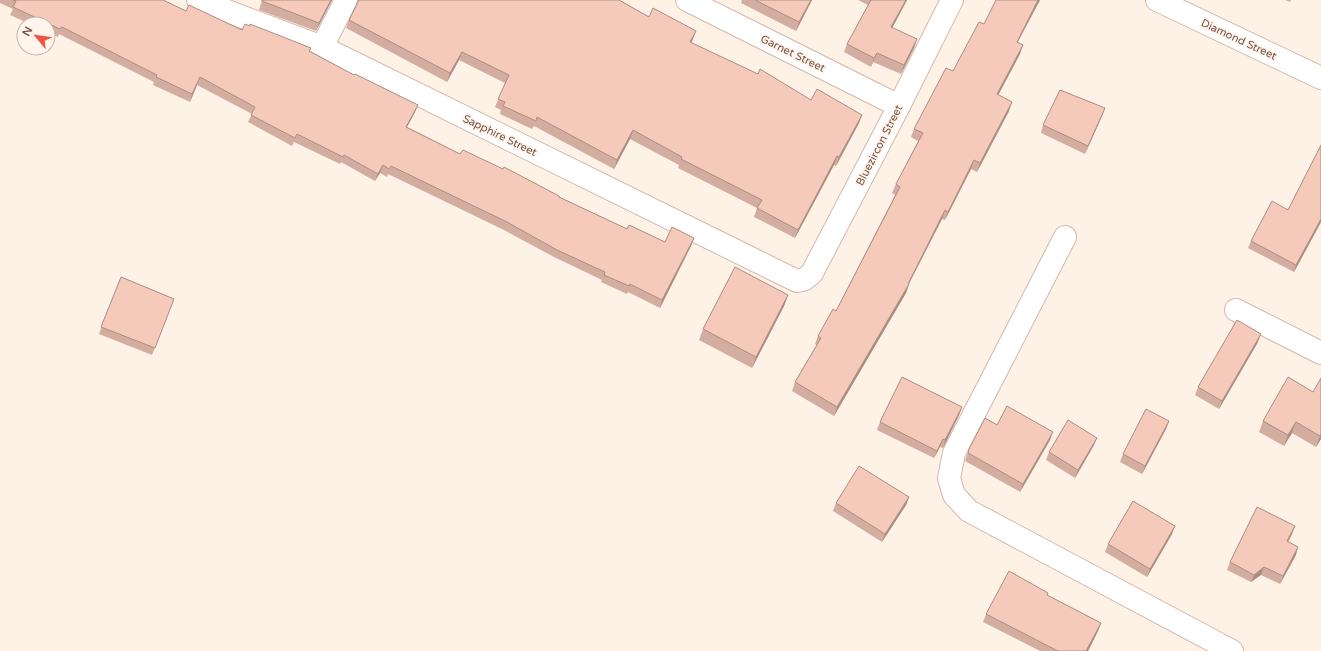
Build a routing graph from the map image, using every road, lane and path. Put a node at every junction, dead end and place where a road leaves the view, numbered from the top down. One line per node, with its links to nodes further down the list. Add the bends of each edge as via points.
1 (198, 0): 6 (street, Sapphire Street)
2 (346, 0): 6 (street)
3 (687, 0): 8 (street, Garnet Street)
4 (952, 0): 8 (street, Bluezircon Street)
5 (1169, 2): 7 (street, Diamond Street)
6 (322, 47): 10 (street, Sapphire Street)
7 (1321, 78)
8 (899, 106): 10 (street, Bluezircon Street, via 812,273)
9 (1065, 237): 13 (street, via 954,453 949,478 954,495 969,511)
10 (797, 281)
11 (1236, 310): 12 (street)
12 (1321, 354)
13 (1232, 651)

